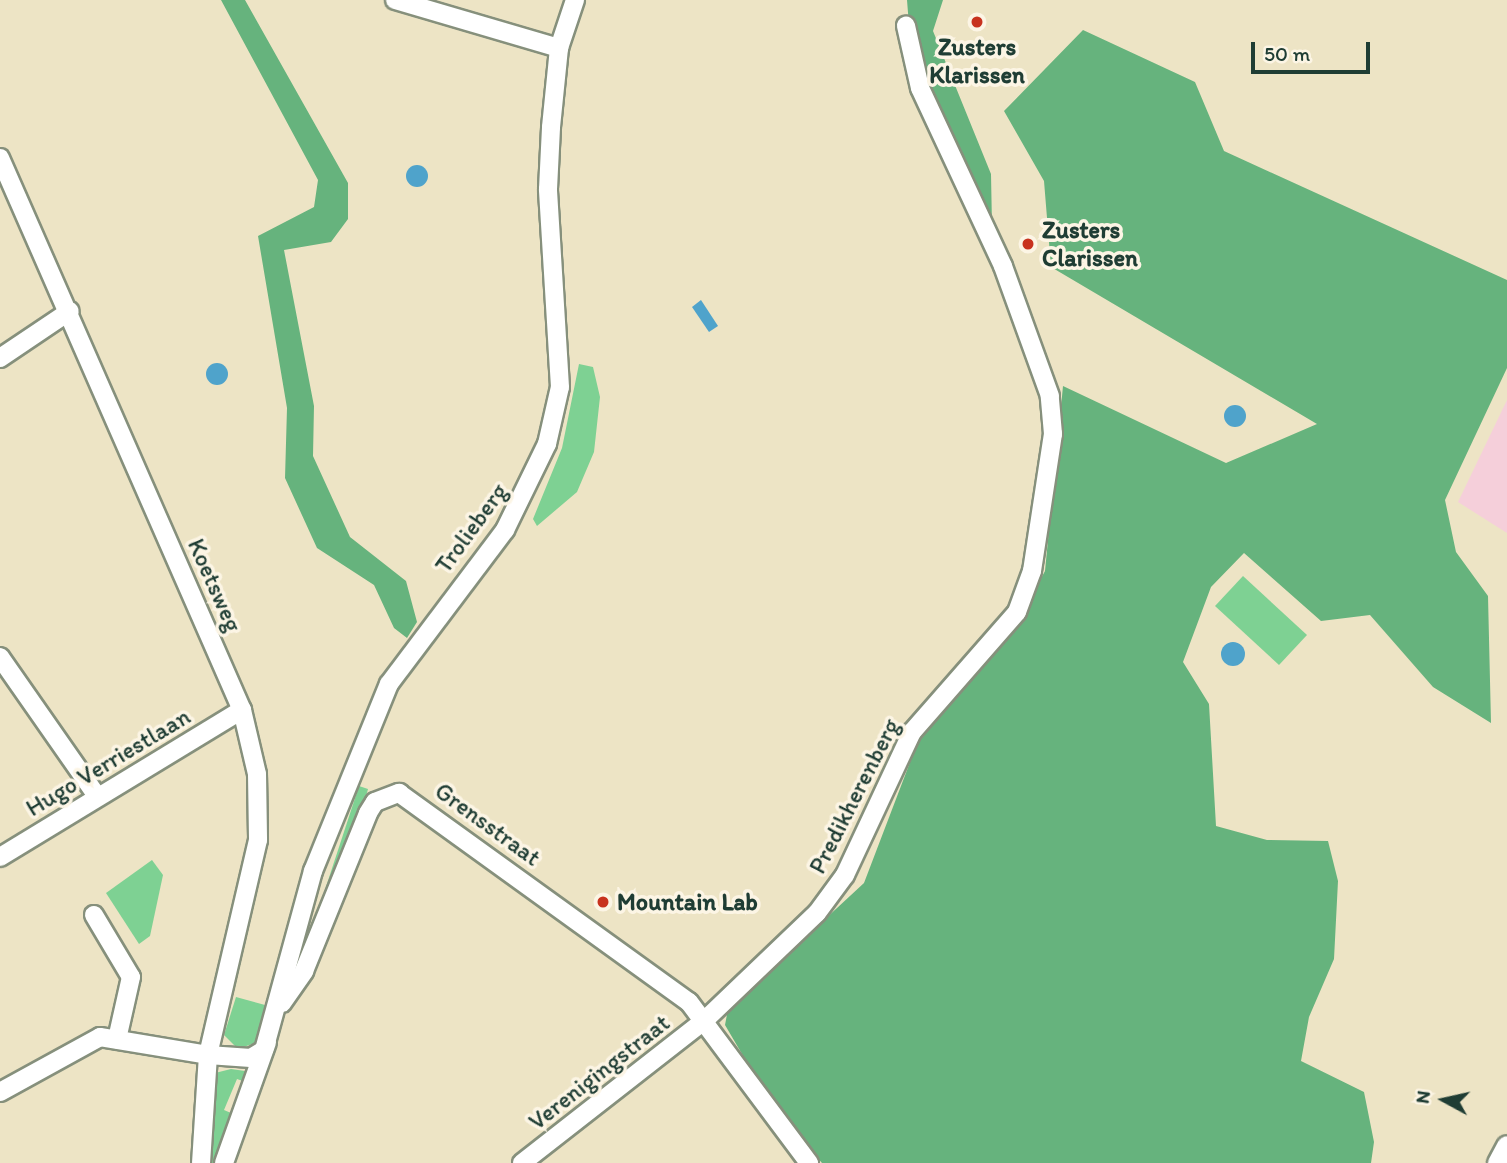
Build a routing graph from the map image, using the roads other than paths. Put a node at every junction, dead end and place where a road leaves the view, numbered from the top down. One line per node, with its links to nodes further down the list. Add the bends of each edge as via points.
1 (395, 0): 4 (street)
2 (575, 0): 4 (street, Trolieberg)
3 (905, 26): 13 (street, Predikherenberg, via 920,88 1003,266 1050,396 1053,435 1031,571 1017,611 912,732 845,875 817,913)
4 (559, 48): 15 (street, Trolieberg, via 548,189 560,387 547,444 505,530 389,684 313,871)
5 (0, 158): 6 (street, Koetsweg)
6 (69, 311): 7 (street); 9 (street, Koetsweg)
7 (0, 358)
8 (0, 657): 10 (street)
9 (242, 710): 10 (street, Hugo Verriestlaan); 16 (street, Koetsweg, via 257,774 258,840)
10 (97, 796): 11 (street, Hugo Verriestlaan)
11 (0, 857)
12 (94, 915): 14 (street, via 131,977)
13 (706, 1019): 15 (street, Grensstraat, via 399,793 375,802 368,813); 21 (street, Verenigingstraat); 22 (street, Grensstraat)
14 (117, 1039): 16 (street); 17 (street, via 83,1042)
15 (264, 1050): 16 (street, via 251,1058); 20 (street, Grensstraat, via 262,1069)
16 (208, 1055): 19 (street, Koetsweg)
17 (0, 1092)
18 (1507, 1146): 23 (main road)
19 (201, 1163)
20 (224, 1163)
21 (522, 1163)
22 (809, 1163)
23 (1498, 1163)

